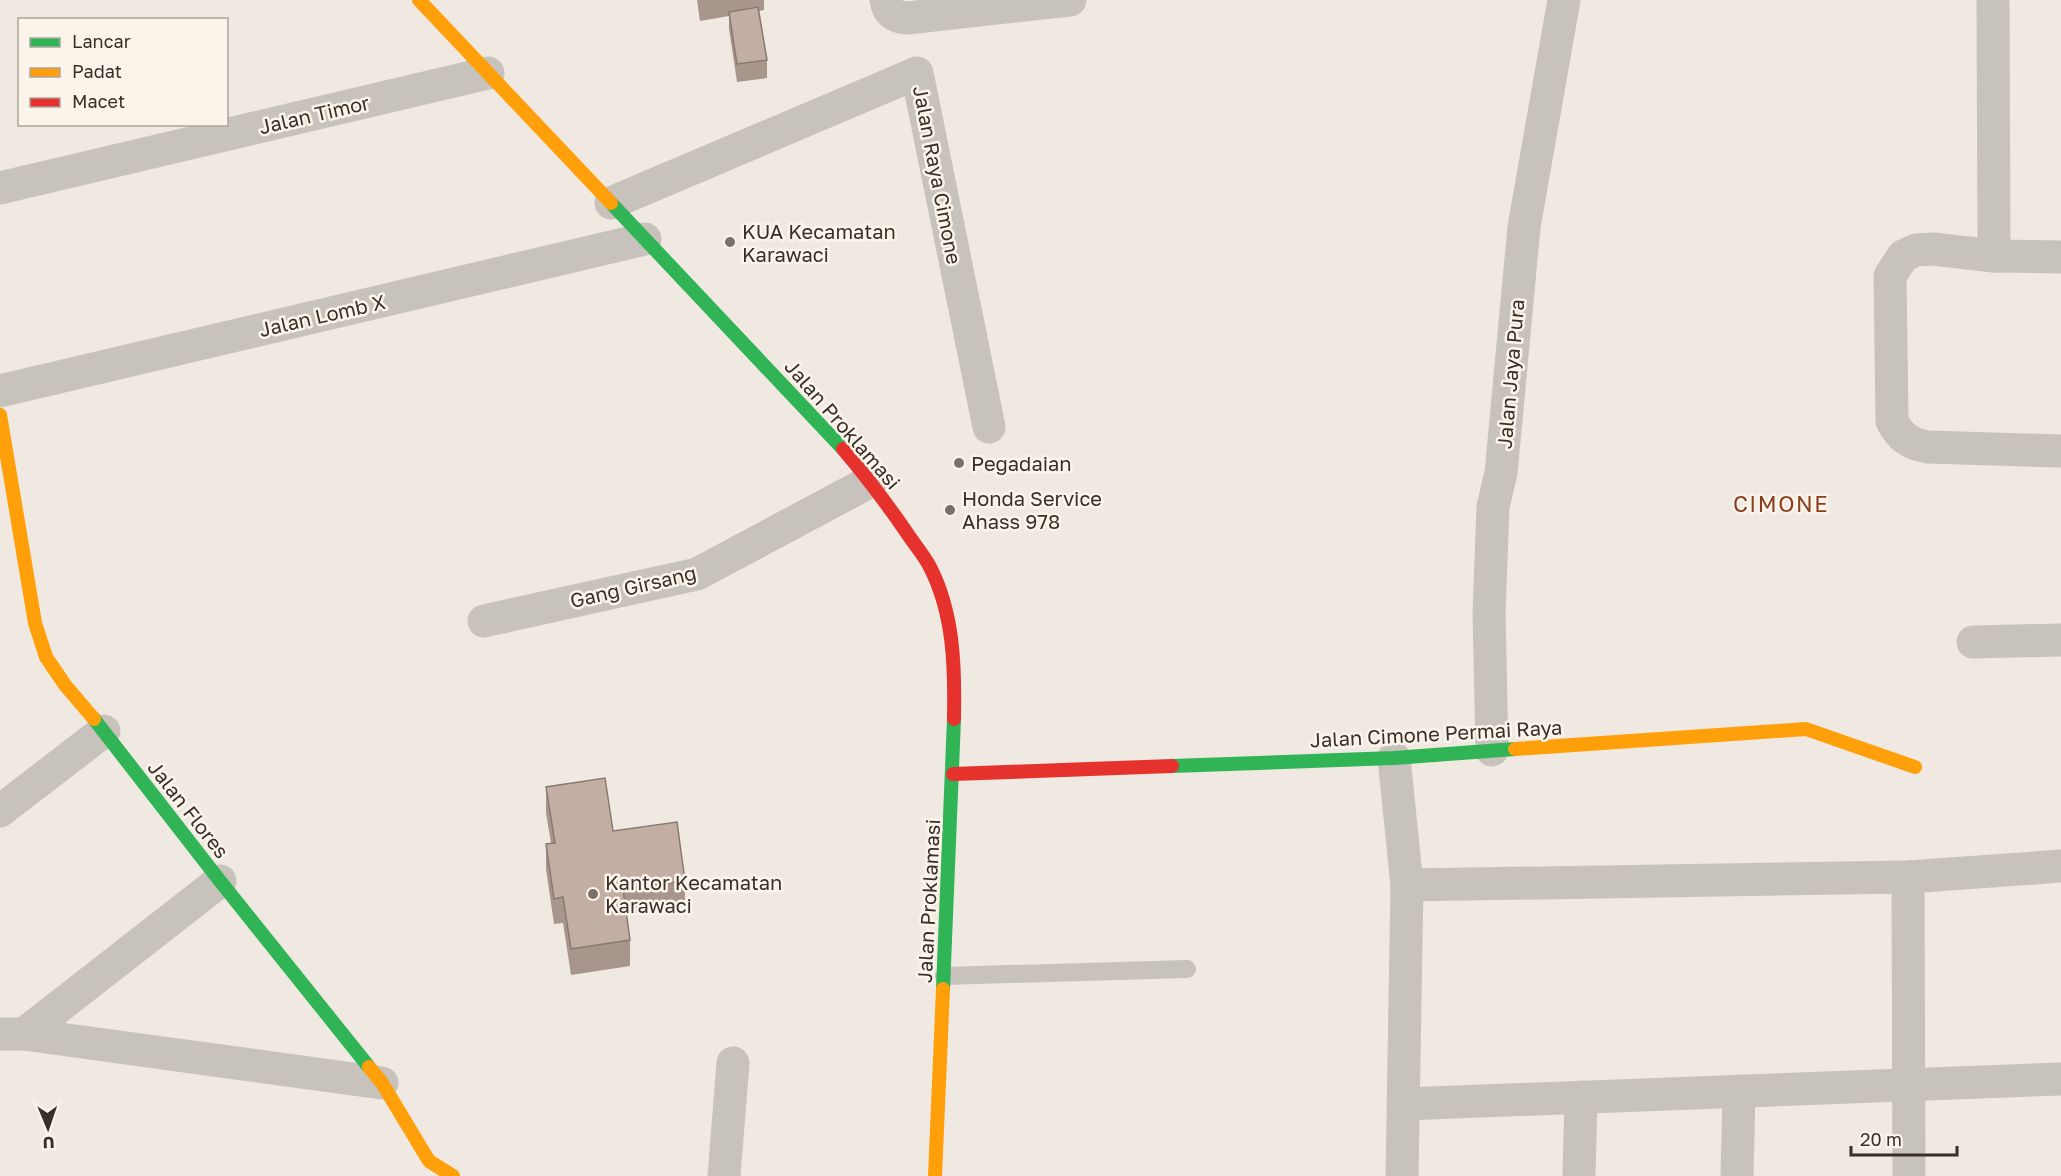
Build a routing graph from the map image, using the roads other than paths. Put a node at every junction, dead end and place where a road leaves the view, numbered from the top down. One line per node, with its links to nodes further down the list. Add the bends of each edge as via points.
1 (419, 0): 6 (street, Jalan Proklamasi)
2 (886, 0): 3 (street, via 892,14 907,18)
3 (1070, 0)
4 (1564, 0): 21 (street, Jalan Jaya Pura, via 1524,227 1501,473 1493,507 1489,613)
5 (1993, 0): 10 (street)
6 (488, 72): 7 (street, Jalan Timor); 8 (street, Jalan Proklamasi)
7 (0, 188)
8 (611, 203): 9 (street, Jalan Proklamasi); 14 (street, Jalan Raya Cimone, via 917,73)
9 (645, 239): 12 (street, Jalan Lomb X); 16 (street, Jalan Proklamasi)
10 (1994, 256): 11 (street); 15 (street, via 1916,250 1903,256 1890,276 1892,421 1898,432 1916,445)
11 (2061, 257)
12 (0, 391)
13 (0, 415): 20 (street, Jalan Flores, via 40,640 46,657 65,685)
14 (989, 427)
15 (2061, 450)
16 (871, 481): 17 (street, Gang Girsang, via 697,573); 24 (street, Jalan Proklamasi, via 930,566 943,602 955,674)
17 (484, 621)
18 (2061, 640): 19 (street)
19 (1973, 642)
20 (104, 731): 25 (street); 28 (street, Jalan Flores)
21 (1492, 750): 22 (street, Jalan Cimone Permai Raya); 23 (street, Jalan Cimone Permai Raya, via 1806,729)
22 (1394, 758): 24 (street, Jalan Cimone Permai Raya); 29 (street)
23 (1915, 767)
24 (953, 774): 31 (street, Jalan Proklamasi)
25 (0, 811)
26 (2061, 866): 27 (street)
27 (1908, 877): 29 (street); 36 (street)
28 (220, 881): 32 (street); 35 (street, Jalan Flores)
29 (1407, 885): 39 (street)
30 (1187, 969): 31 (lane)
31 (944, 976): 42 (street, Jalan Proklamasi)
32 (12, 1034): 35 (street)
33 (733, 1064): 41 (street)
34 (2061, 1079): 36 (street)
35 (382, 1083): 40 (street, Jalan Flores, via 429,1161)
36 (1909, 1084): 37 (street); 46 (street)
37 (1739, 1091): 38 (street); 45 (street)
38 (1581, 1097): 39 (street); 44 (street)
39 (1404, 1104): 43 (street)
40 (453, 1176)
41 (724, 1176)
42 (935, 1176)
43 (1402, 1176)
44 (1579, 1176)
45 (1737, 1176)
46 (1909, 1176)

